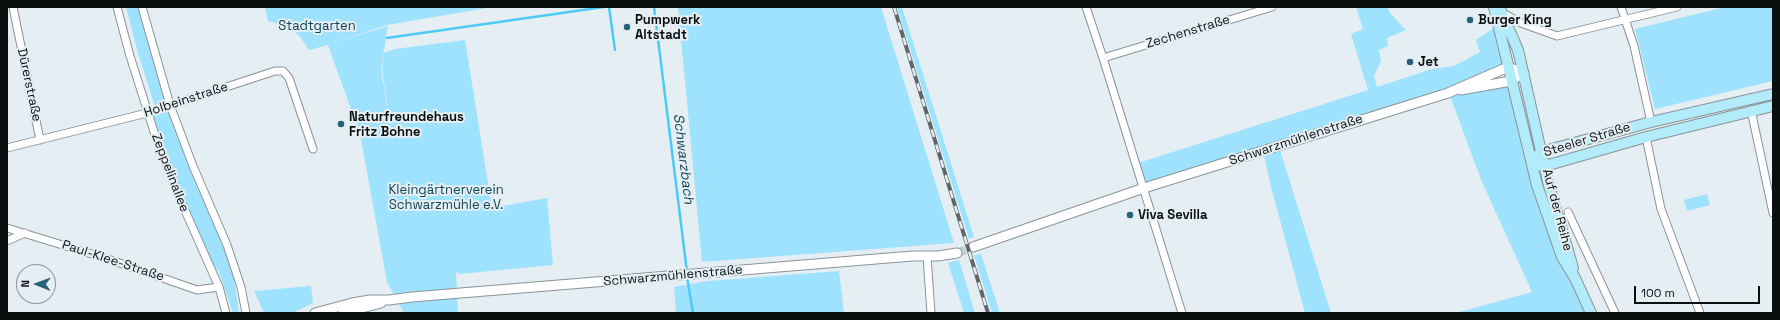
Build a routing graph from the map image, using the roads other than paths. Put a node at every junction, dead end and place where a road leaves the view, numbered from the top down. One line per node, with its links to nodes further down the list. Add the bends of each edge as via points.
1 (13, 7): 22 (street, Dürerstraße)
2 (117, 7): 19 (street, Zeppelinallee)
3 (142, 7): 16 (street, Zeppelinallee)
4 (1086, 7): 10 (street)
5 (1272, 7): 10 (street, Zechenstraße)
6 (1621, 7): 9 (street)
7 (1677, 7): 9 (street)
8 (1497, 8): 9 (street, via 1521,23 1557,36); 11 (main road, Auf der Reihe); 12 (main road, Auf der Reihe, via 1518,50)
9 (1625, 20): 20 (street, via 1634,46)
10 (1103, 58): 28 (street)
11 (1508, 67): 12 (street); 13 (main road, Auf der Reihe); 14 (street, Schwarzmühlenstraße)
12 (1524, 72): 13 (street, Schwarzmühlenstraße); 25 (main road, Auf der Reihe)
13 (1511, 82): 14 (street, Schwarzmühlenstraße); 26 (main road, Auf der Reihe)
14 (1448, 93): 28 (street, Schwarzmühlenstraße)
15 (1773, 94): 20 (main road, Steeler Straße)
16 (170, 105): 19 (street, Holbeinstraße); 24 (street, Holbeinstraße, via 275,71 283,71 289,78); 41 (street, Zeppelinallee, via 226,245 241,287)
17 (1773, 106): 18 (main road, Steeler Straße)
18 (1751, 110): 21 (main road, Steeler Straße); 30 (street)
19 (147, 113): 22 (street, Holbeinstraße); 38 (street, Zeppelinallee, via 179,198)
20 (1651, 122): 25 (main road, Steeler Straße)
21 (1646, 137): 27 (main road, Steeler Straße); 48 (street, via 1661,209)
22 (40, 140): 23 (street, Holbeinstraße)
23 (7, 148)
24 (313, 149)
25 (1541, 152): 26 (main road, Steeler Straße); 27 (main road, Auf der Reihe)
26 (1531, 162): 27 (main road, Steeler Straße); 37 (main road, Auf der Reihe, via 1553,235 1562,257)
27 (1545, 166): 37 (main road, Auf der Reihe)
28 (1144, 188): 34 (street, Schwarzmühlenstraße); 45 (street)
29 (1568, 212): 47 (street, Auf der Reihe)
30 (1773, 213)
31 (7, 228): 32 (street, Paul-Klee-Straße)
32 (25, 233): 33 (street); 38 (street, Paul-Klee-Straße, via 197,290)
33 (7, 241)
34 (973, 247)
35 (957, 253): 36 (street, Schwarzmühlenstraße)
36 (927, 256): 39 (street, Schwarzmühlenstraße); 44 (street)
37 (1575, 278): 46 (main road, Auf der Reihe)
38 (219, 287): 40 (street, Zeppelinallee)
39 (389, 300): 42 (street, Schwarzmühlenstraße, via 352,303); 43 (street, Schwarzmühlenstraße)
40 (226, 313)
41 (246, 313)
42 (315, 313)
43 (343, 313)
44 (931, 313)
45 (1182, 313)
46 (1591, 313)
47 (1615, 313)
48 (1700, 313)

